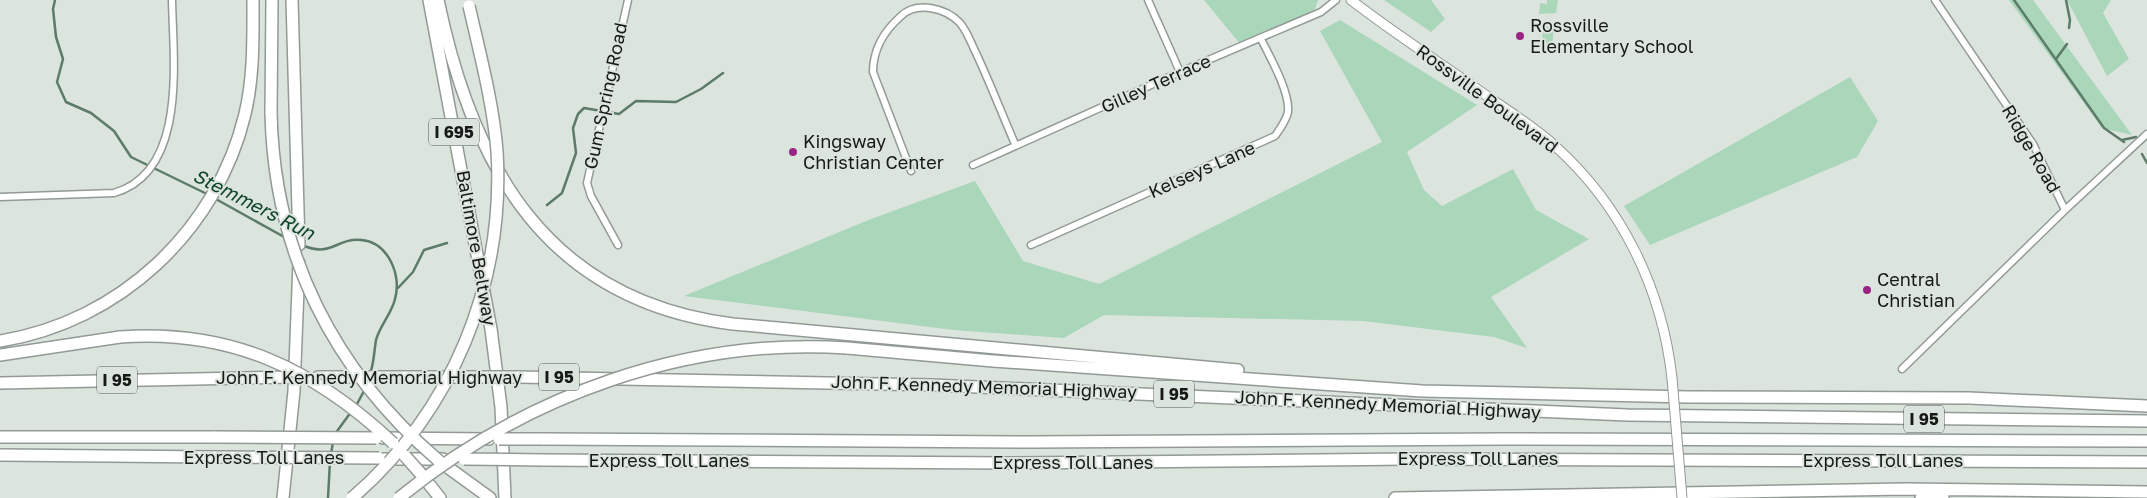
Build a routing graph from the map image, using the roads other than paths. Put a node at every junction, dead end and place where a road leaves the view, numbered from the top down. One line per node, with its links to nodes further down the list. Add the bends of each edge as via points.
1 (172, 0): 19 (street, via 171,113 164,143 147,172 131,186 114,193)
2 (253, 0): 23 (highway, via 253,54 241,128 225,173 197,220 162,260 116,296 56,326)
3 (272, 0): 40 (highway, bridge, via 271,113 275,173 286,230 303,277 328,328 361,380 397,422 439,461)
4 (292, 0): 36 (highway, via 299,251 294,391)
5 (430, 0): 41 (highway, Baltimore Beltway / I 695, via 491,329 501,407)
6 (438, 0): 27 (highway, via 474,123 507,189 524,212 562,250 608,283 650,304 733,324)
7 (628, 0): 21 (street, Gum Spring Road, via 587,183)
8 (1148, 0): 14 (street)
9 (1336, 0): 13 (street, Gilley Terrace, via 1321,12)
10 (1350, 0): 43 (main road, Rossville Boulevard, bridge, via 1544,136 1589,181 1622,226 1646,272 1661,317 1672,378)
11 (1935, 0): 20 (street, Ridge Road, via 2033,144)
12 (468, 3): 37 (highway, bridge, via 490,104 496,149 496,225 486,278 471,328 440,395 400,451)
13 (1261, 39): 14 (street, Gilley Terrace); 22 (street, Kelseys Lane, via 1287,99 1288,112 1275,136)
14 (1180, 72): 16 (street, Gilley Terrace)
15 (2147, 134): 20 (street)
16 (1016, 144): 17 (street, Gilley Terrace); 18 (street, via 961,24 941,10 916,9 902,14 894,23 876,48 873,60 873,72)
17 (973, 165)
18 (911, 171)
19 (0, 197)
20 (2065, 210): 25 (street, Ridge Road)
21 (618, 245)
22 (1031, 245)
23 (0, 341)
24 (0, 355): 39 (highway, bridge, via 120,336 200,339 250,351 290,367 336,395 369,421 409,460)
25 (1902, 369)
26 (0, 383): 29 (highway, John F. Kennedy Memorial Highway / I 95, bridge, via 518,377 932,384 1627,416)
27 (1459, 390): 28 (highway, via 1678,397 1968,398); 38 (highway, bridge, via 1390,389 847,348 797,347 727,352 659,366 601,383 553,402 492,434 432,472)
28 (2147, 406)
29 (2147, 421)
30 (0, 437): 31 (highway, Express Toll Lanes, bridge, via 996,442 1439,439)
31 (2147, 441)
32 (0, 455): 33 (highway, Express Toll Lanes, bridge, via 1009,463 1410,459)
33 (2147, 462)
34 (1980, 491): 35 (highway); 42 (highway, via 1905,489); 44 (highway)
35 (2147, 492)
36 (283, 498)
37 (352, 498)
38 (399, 498)
39 (440, 498)
40 (490, 498)
41 (505, 498)
42 (1395, 498)
43 (1682, 498)
44 (1922, 498)

